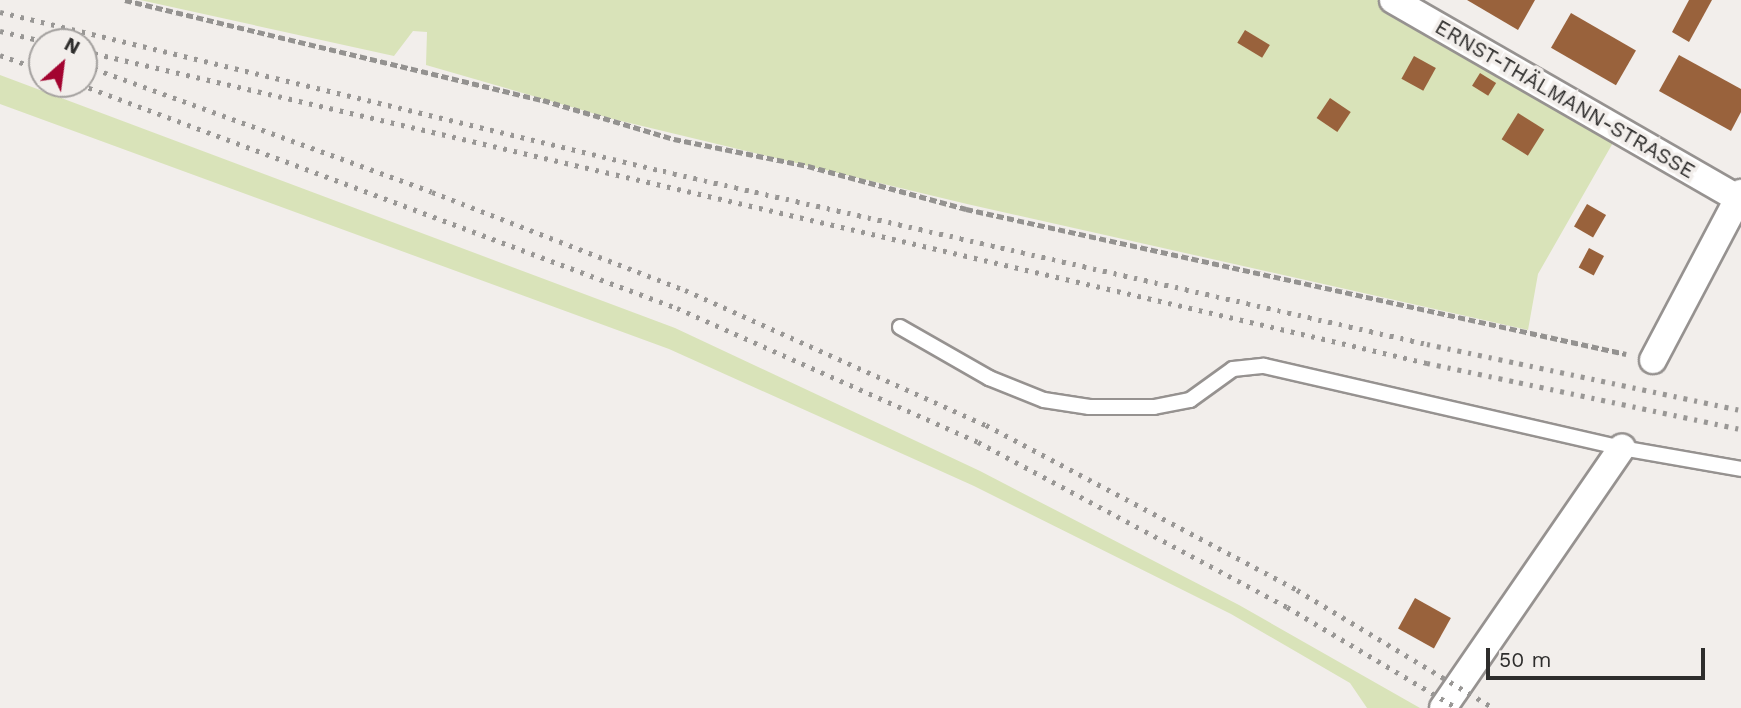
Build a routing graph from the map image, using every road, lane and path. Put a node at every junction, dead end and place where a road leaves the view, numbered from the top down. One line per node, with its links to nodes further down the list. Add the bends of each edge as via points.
1 (125, 0): 5 (path, via 543,100 674,139 808,166 966,209)
2 (1393, 0): 3 (street, ERNST-THÄLMANN-STRASSE)
3 (1740, 196): 5 (street)
4 (900, 327): 6 (lane, via 989,378 1044,400 1088,407 1154,407 1190,400 1233,369 1264,366)
5 (1653, 360)
6 (1622, 448): 7 (lane); 8 (street)
7 (1741, 469)
8 (1443, 708)

